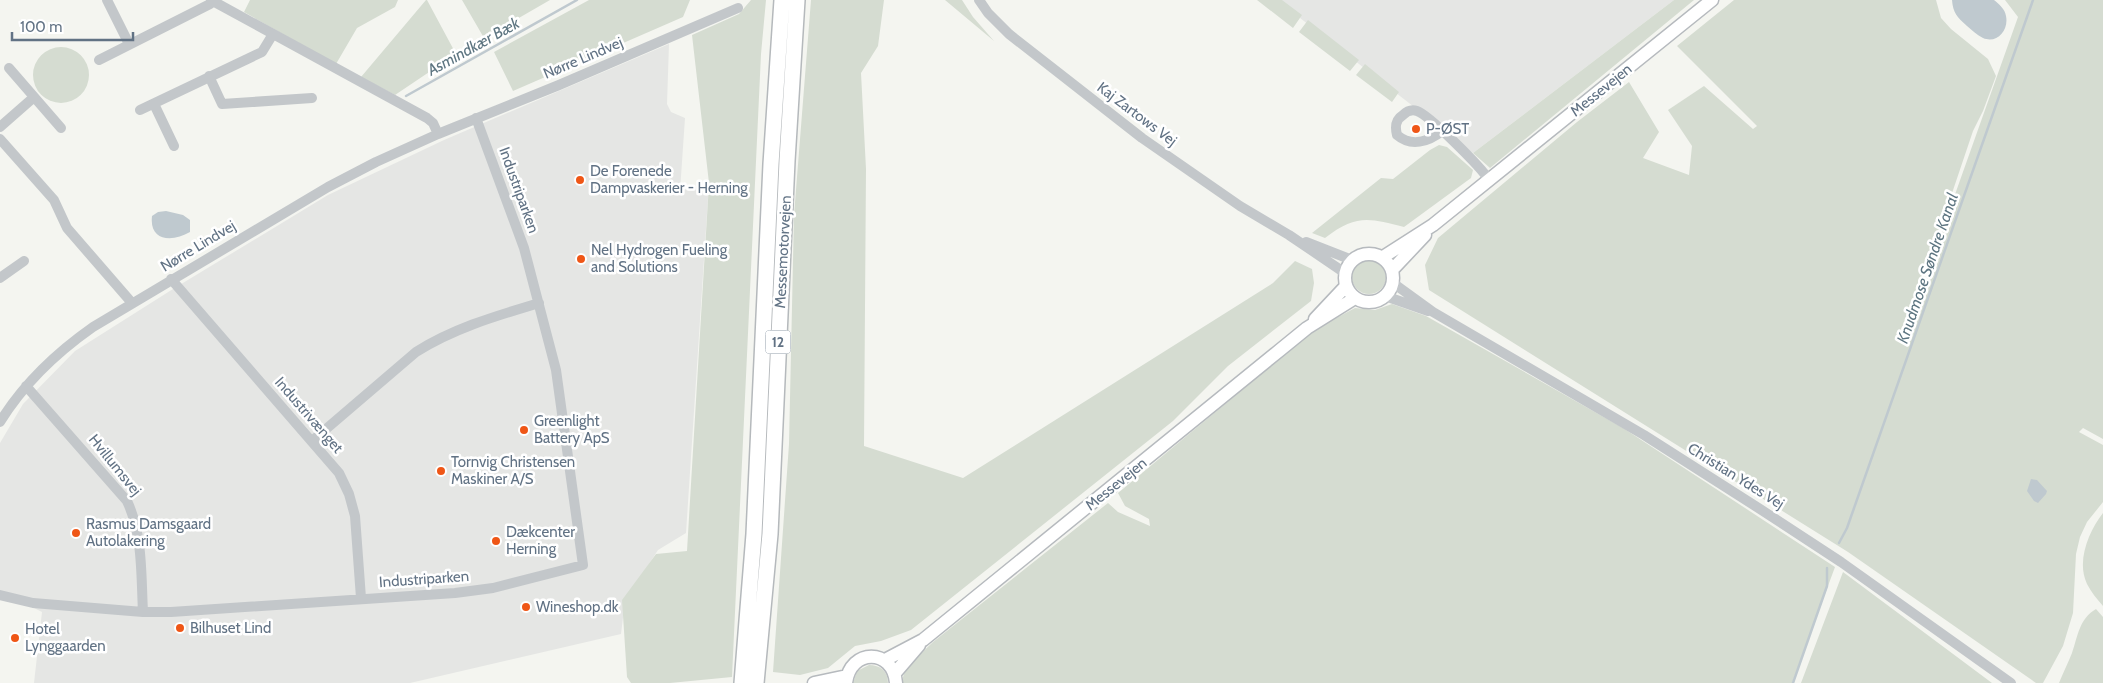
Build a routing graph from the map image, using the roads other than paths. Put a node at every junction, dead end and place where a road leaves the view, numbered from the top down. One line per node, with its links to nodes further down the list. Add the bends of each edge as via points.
1 (107, 0): 9 (street)
2 (212, 0): 8 (street); 9 (street, via 210,4)
3 (782, 0): 51 (highway, Messemotorvejen / 12, via 754,534)
4 (797, 0): 52 (highway, Messemotorvejen / 12, via 770,534)
5 (979, 0): 26 (street, Kaj Zartows Vej, via 1009,34 1075,79 1184,169)
6 (1712, 0): 24 (main road, Messevejen)
7 (738, 8): 17 (street, Nørre Lindvej)
8 (273, 34): 12 (street, via 262,52); 21 (street, via 428,118)
9 (129, 44): 10 (street)
10 (99, 60)
11 (9, 68): 13 (street)
12 (210, 76): 14 (street, via 222,104); 15 (street)
13 (33, 98): 18 (street); 19 (street)
14 (312, 98)
15 (154, 104): 16 (street); 23 (street)
16 (140, 110)
17 (476, 118): 21 (street, Nørre Lindvej); 38 (street, Industriparken, via 524,248)
18 (0, 127)
19 (61, 128)
20 (1442, 131): 24 (street)
21 (438, 134): 32 (street, Nørre Lindvej, via 328,187)
22 (0, 139): 37 (street, via 54,200 67,228)
23 (174, 146)
24 (1489, 180): 25 (main road, Messevejen)
25 (1433, 225): 27 (main road, Messevejen); 30 (main road, Messevejen)
26 (1289, 235): 28 (street, Kaj Zartows Vej); 33 (street, Kaj Zartows Vej)
27 (1382, 257): 28 (main road, via 1368,253); 30 (main road)
28 (1352, 260): 33 (main road)
29 (24, 261): 31 (street)
30 (1392, 270): 34 (main road)
31 (0, 278)
32 (172, 279): 37 (street, Nørre Lindvej); 43 (street, Industrivænget)
33 (1345, 280): 36 (main road); 40 (main road, Messevejen)
34 (1393, 283): 35 (main road); 39 (street, Christian Ydes Vej)
35 (1385, 296): 36 (main road, via 1372,302); 39 (street, Christian Ydes Vej)
36 (1355, 298): 40 (main road, Messevejen)
37 (132, 303): 41 (street, Nørre Lindvej, via 67,345)
38 (539, 303): 43 (street, via 462,327 435,340 416,352); 45 (street, Industriparken, via 556,370 583,565 481,590)
39 (1433, 312): 54 (street, Christian Ydes Vej, via 1644,435 1760,509 1841,562)
40 (1307, 328): 47 (main road, Messevejen)
41 (26, 386): 42 (street, Nørre Lindvej); 46 (street, Hvillumsvej, via 127,501 134,514)
42 (0, 422)
43 (312, 441): 45 (street, Industrivænget, via 339,473 349,494 355,516)
44 (0, 595): 46 (street, Industriparken, via 33,603)
45 (360, 598): 46 (street, Industriparken)
46 (143, 612)
47 (924, 640): 48 (main road, Messevejen); 49 (main road, Messevejen)
48 (885, 660): 49 (main road); 50 (main road, via 876,657 858,660 851,666)
49 (895, 678)
50 (846, 679): 53 (main road)
51 (742, 683)
52 (756, 683)
53 (814, 683)
54 (2011, 683)

